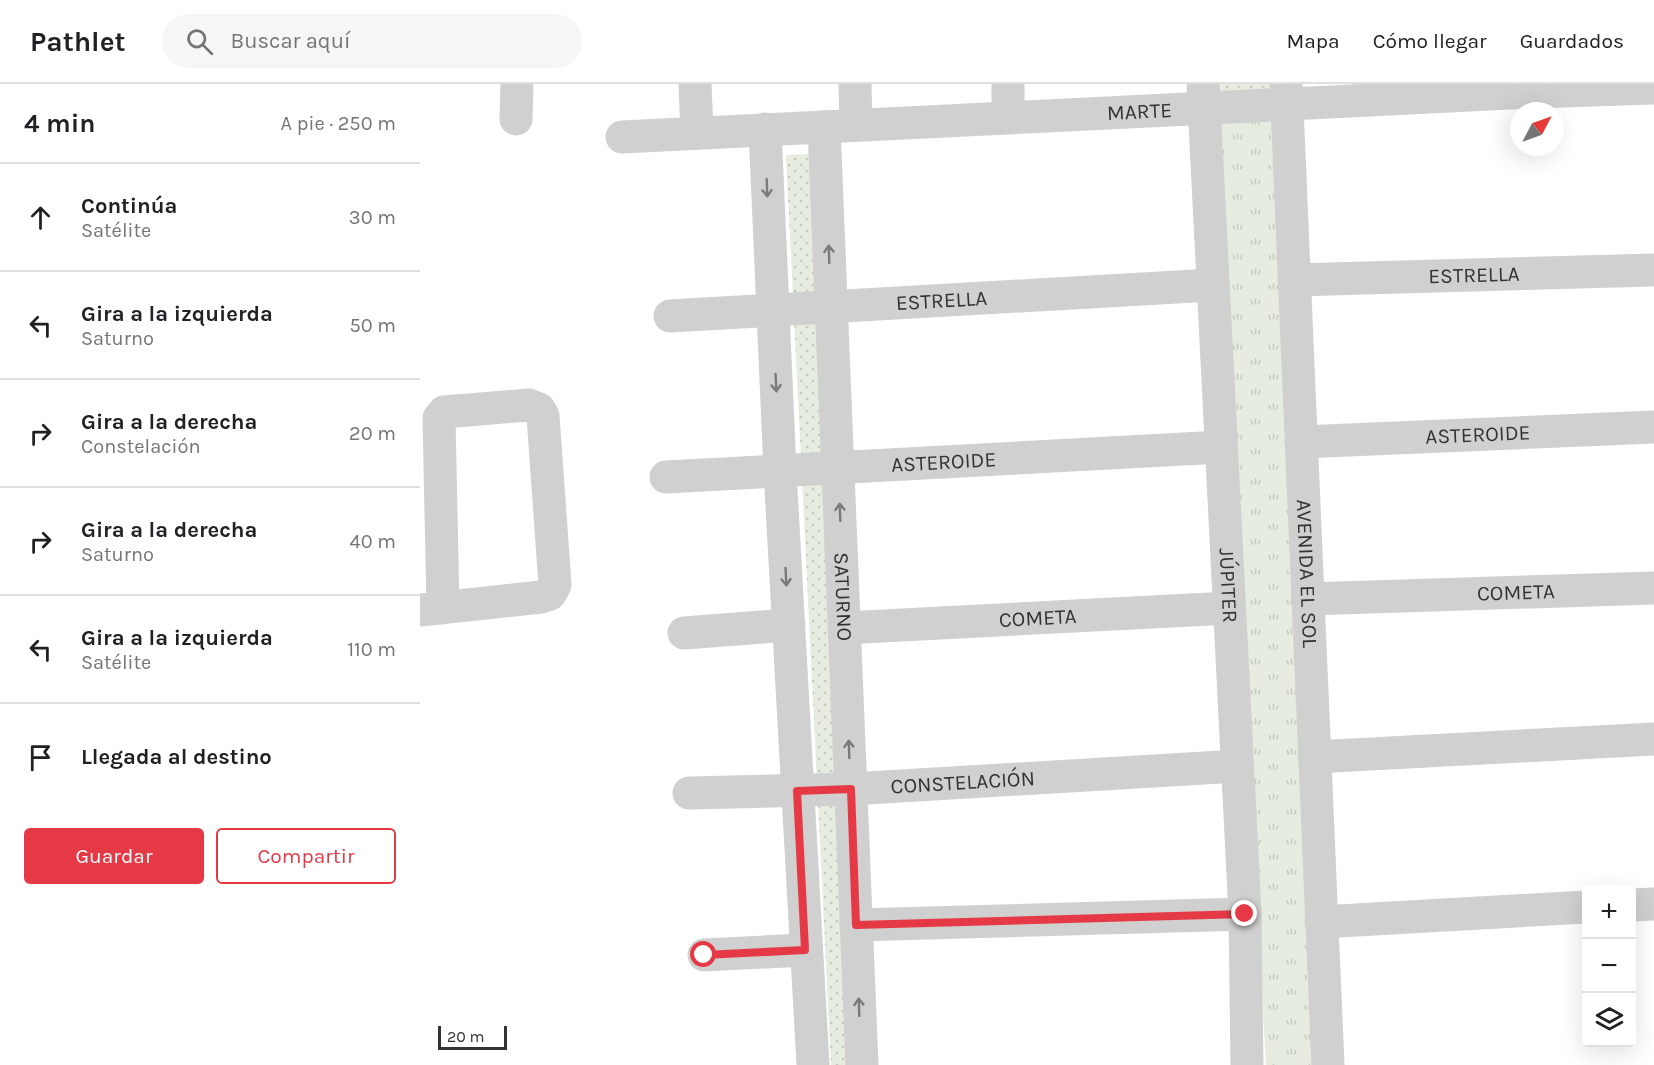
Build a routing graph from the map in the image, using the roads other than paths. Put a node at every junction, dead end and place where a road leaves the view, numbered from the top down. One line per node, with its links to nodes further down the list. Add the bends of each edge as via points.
1 (517, 84): 11 (street)
2 (695, 84): 15 (street)
3 (855, 84): 12 (street)
4 (1008, 84): 10 (street)
5 (1533, 88): 6 (street, MARTE); 7 (street, MARTE)
6 (1654, 88)
7 (1374, 92): 8 (street, MARTE)
8 (1286, 94): 9 (street, MARTE); 18 (street, AVENIDA EL SOL)
9 (1191, 96): 10 (street, MARTE); 19 (street, JÚPITER)
10 (1008, 117): 12 (street, MARTE)
11 (516, 119)
12 (856, 125): 13 (street, MARTE)
13 (824, 127): 14 (street, MARTE); 20 (street, SATURNO, one-way to 13)
14 (765, 129): 15 (street, MARTE); 21 (street, one-way to 21)
15 (697, 133): 16 (street, MARTE)
16 (622, 136)
17 (1654, 270): 18 (street, ESTRELLA)
18 (1294, 280): 24 (street, AVENIDA EL SOL)
19 (1212, 285): 20 (street, ESTRELLA); 25 (street, JÚPITER)
20 (831, 306): 21 (street, ESTRELLA); 26 (street, SATURNO)
21 (772, 310): 22 (street, ESTRELLA); 27 (street, one-way to 27)
22 (670, 316)
23 (1654, 427): 24 (street, ASTEROIDE)
24 (1301, 442): 30 (street, AVENIDA EL SOL)
25 (1221, 447): 26 (street, ASTEROIDE); 31 (street, JÚPITER)
26 (838, 468): 27 (street, ASTEROIDE); 34 (street, SATURNO, one-way to 26)
27 (780, 471): 28 (street, ASTEROIDE); 33 (street, one-way to 33)
28 (666, 477)
29 (1654, 588): 30 (street, COMETA)
30 (1308, 599): 37 (street, AVENIDA EL SOL)
31 (1229, 608): 34 (street, COMETA); 38 (street, JÚPITER)
32 (431, 609): 32 (street, via 439,418 444,412 530,405 543,416 555,585 550,594 541,597)
33 (789, 625): 35 (street); 40 (street)
34 (844, 628): 39 (street, SATURNO, one-way to 34)
35 (684, 633)
36 (1654, 739): 37 (street)
37 (1314, 757): 46 (street, AVENIDA EL SOL)
38 (1237, 766): 39 (street, CONSTELACIÓN); 45 (street, JÚPITER)
39 (851, 789): 40 (street, CONSTELACIÓN); 47 (street, SATURNO)
40 (797, 791): 41 (street, CONSTELACIÓN); 48 (street)
41 (688, 793)
42 (1654, 904): 43 (street)
43 (1636, 905)
44 (1582, 907): 46 (street)
45 (1245, 914): 47 (street); 52 (street, JÚPITER)
46 (1321, 922): 53 (street, AVENIDA EL SOL)
47 (856, 925): 51 (street, SATURNO, one-way to 47)
48 (805, 950): 49 (street); 50 (street)
49 (704, 955)
50 (813, 1065)
51 (862, 1065)
52 (1247, 1065)
53 (1328, 1065)

